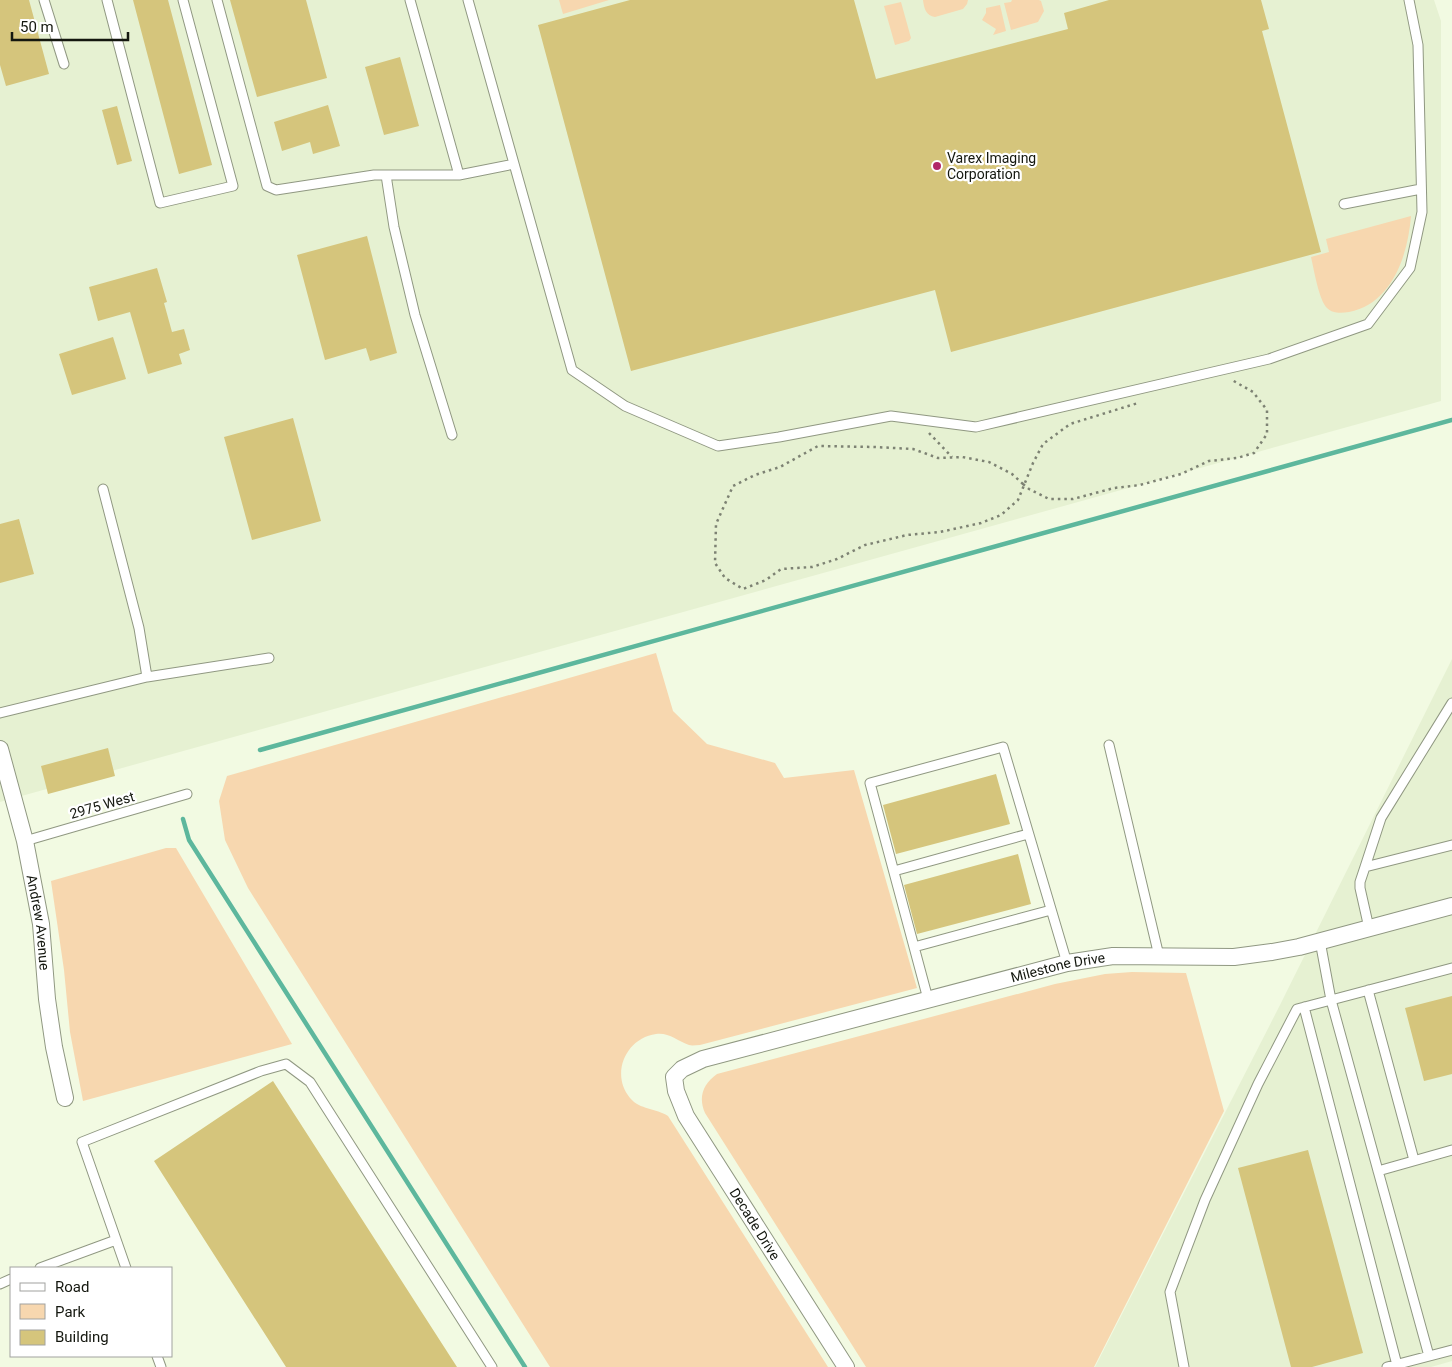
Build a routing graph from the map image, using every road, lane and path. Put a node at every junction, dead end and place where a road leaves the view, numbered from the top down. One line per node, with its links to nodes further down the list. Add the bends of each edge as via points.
1 (44, 0): 8 (lane)
2 (107, 0): 3 (lane, via 160,203 233,186)
3 (183, 0)
4 (217, 0): 10 (lane, via 268,186 276,190)
5 (410, 0): 11 (lane)
6 (468, 0): 9 (lane)
7 (1409, 0): 12 (lane, via 1418,45)
8 (64, 64)
9 (514, 164): 11 (lane); 16 (lane, via 572,370 625,406 718,446 891,416)
10 (386, 175): 11 (lane); 17 (lane, via 394,227 415,315)
11 (459, 175)
12 (1421, 189): 13 (lane); 16 (lane, via 1422,212 1410,268 1368,324 1269,359 976,427)
13 (1344, 204)
14 (1230, 379): 19 (path, via 1252,392 1267,410 1267,434 1254,453 1209,461 1181,474 1073,499 1049,499)
15 (1143, 400): 19 (path, via 1070,424 1043,444)
16 (917, 419): 18 (path)
17 (452, 435)
18 (952, 457): 19 (path, via 989,462); 19 (path, via 938,458 912,449 818,446 733,486 716,524 715,563 725,578 743,589 766,580 781,569 812,567 865,545 981,524 1001,515 1018,500)
19 (1024, 484)
20 (103, 489): 22 (lane, via 139,628)
21 (269, 658): 22 (lane)
22 (147, 677): 24 (lane)
23 (1452, 703): 31 (lane, via 1381,818)
24 (0, 713)
25 (1109, 744): 38 (lane)
26 (0, 749): 29 (street, Andrew Avenue)
27 (187, 794): 29 (lane, 2975 West)
28 (1028, 834): 32 (lane); 32 (lane, via 1002,748 870,783); 34 (lane)
29 (25, 841): 46 (street, Andrew Avenue, via 41,924 50,1018)
30 (1452, 845): 31 (lane)
31 (1365, 867): 35 (lane, via 1360,888)
32 (894, 871): 37 (lane)
33 (1452, 906): 35 (street, Milestone Drive)
34 (1051, 910): 37 (lane); 39 (lane)
35 (1369, 928): 36 (street, Milestone Drive)
36 (1320, 941): 38 (street, Milestone Drive, via 1234,957); 43 (lane)
37 (914, 947): 42 (lane)
38 (1159, 956): 39 (street, Milestone Drive, via 1113,956)
39 (1067, 963): 42 (street, Milestone Drive)
40 (1452, 968): 41 (lane)
41 (1368, 990): 43 (lane); 48 (lane)
42 (928, 999): 45 (street, Milestone Drive, via 703,1059)
43 (1331, 1000): 44 (lane); 49 (lane)
44 (1304, 1007): 55 (lane); 58 (lane, via 1297,1009 1258,1084 1205,1200 1170,1292)
45 (674, 1077): 57 (street, Decade Drive, via 686,1116)
46 (65, 1098)
47 (1452, 1150): 48 (lane)
48 (1414, 1160): 49 (lane)
49 (1378, 1171): 54 (lane)
50 (116, 1240): 51 (lane); 52 (lane); 56 (lane, via 82,1142 286,1064 310,1082)
51 (43, 1267)
52 (126, 1267)
53 (1452, 1350): 54 (lane)
54 (1428, 1356): 55 (lane)
55 (1392, 1366)
56 (492, 1367)
57 (846, 1367)
58 (1184, 1367)

